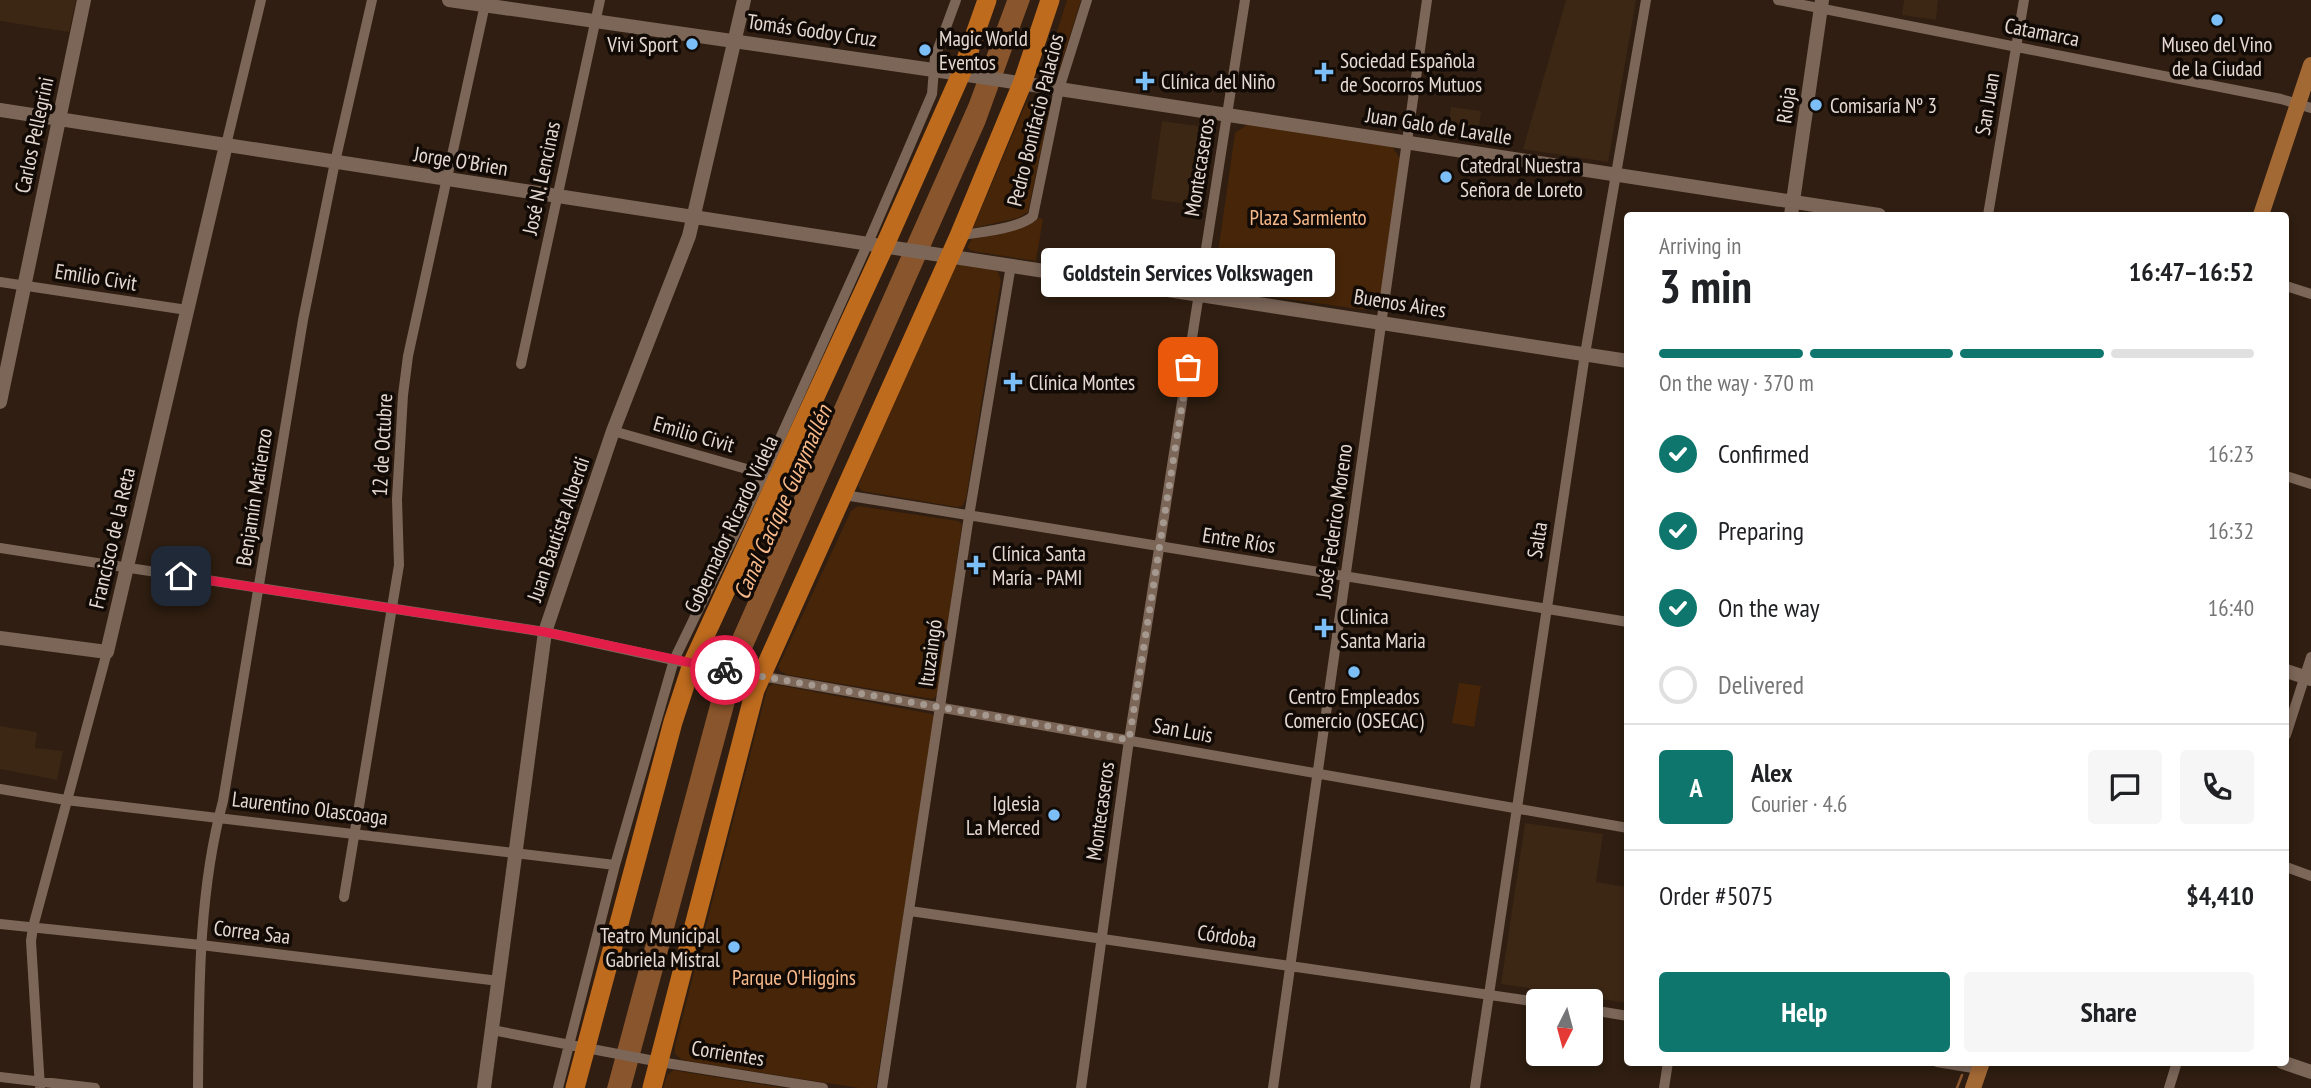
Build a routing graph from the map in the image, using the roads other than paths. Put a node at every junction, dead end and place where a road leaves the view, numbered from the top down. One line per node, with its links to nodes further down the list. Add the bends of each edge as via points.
1 (84, 0): 29 (street, Carlos Pellegrini)
2 (261, 0): 31 (street, Francisco de la Reta)
3 (372, 0): 32 (street, Benjamín Matienzo)
4 (449, 0): 16 (street, Tomás Godoy Cruz)
5 (600, 0): 18 (street, José N. Lencinas)
6 (744, 0): 19 (street, Juan Bautista Alberdi)
7 (956, 0): 22 (street)
8 (987, 0): 23 (highway, Gobernador Ricardo Videla)
9 (1050, 0): 24 (highway)
10 (1087, 0): 25 (street, Pedro Bonifacio Palacios)
11 (1245, 0): 28 (street, Montecaseros)
12 (1427, 0): 30 (street, José Federico Moreno)
13 (1646, 0): 33 (street, Salta)
14 (1778, 0): 17 (street, Catamarca)
15 (2024, 0): 20 (street, San Juan)
16 (485, 3): 18 (street, Tomás Godoy Cruz); 34 (street, 12 de Octubre)
17 (1822, 4): 20 (street, Catamarca); 36 (street, Rioja)
18 (595, 21): 19 (street, Tomás Godoy Cruz); 35 (street, José N. Lencinas)
19 (735, 40): 22 (street, Tomás Godoy Cruz); 40 (street, Juan Bautista Alberdi)
20 (2016, 47): 26 (street, Catamarca); 38 (street, San Juan)
21 (2311, 65): 26 (main road)
22 (933, 70): 23 (street, Tomás Godoy Cruz); 42 (street, via 932,94)
23 (984, 77): 24 (street, Juan Galo de Lavalle); 42 (highway, Gobernador Ricardo Videla)
24 (1022, 83): 25 (street, Juan Galo de Lavalle); 41 (highway)
25 (1059, 89): 28 (street, Juan Galo de Lavalle); 41 (street, Pedro Bonifacio Palacios, via 1032,216)
26 (2305, 105): 39 (main road)
27 (0, 110): 29 (street, Jorge O'Brien)
28 (1226, 114): 30 (street, Juan Galo de Lavalle); 49 (street, Montecaseros)
29 (59, 118): 31 (street, Jorge O'Brien); 47 (street, Carlos Pellegrini)
30 (1407, 142): 33 (street, Juan Galo de Lavalle); 52 (street, José Federico Moreno)
31 (226, 145): 32 (street, Jorge O'Brien); 51 (street, Francisco de la Reta)
32 (335, 162): 34 (street, Jorge O'Brien); 67 (street, Benjamín Matienzo, via 303,320)
33 (1617, 175): 36 (street, Juan Galo de Lavalle); 53 (street, Salta)
34 (446, 180): 35 (street, Jorge O'Brien); 68 (street, 12 de Octubre, via 406,369 397,499 399,565)
35 (557, 197): 40 (street, Jorge O'Brien); 55 (street, José N. Lencinas)
36 (1792, 209): 37 (street, Juan Galo de Lavalle)
37 (1836, 212)
38 (1988, 212)
39 (2262, 212)
40 (694, 217): 42 (street, Jorge O'Brien); 57 (street, Juan Bautista Alberdi)
41 (959, 236): 44 (highway)
42 (877, 244): 43 (street, Jorge O'Brien); 58 (street); 75 (highway, Gobernador Ricardo Videla)
43 (917, 250): 44 (street, Buenos Aires)
44 (950, 255): 45 (street, Buenos Aires); 61 (highway)
45 (1011, 265): 49 (street, Buenos Aires); 62 (street, Ituzaingó)
46 (0, 282): 47 (street, Emilio Civit)
47 (24, 286): 51 (street, Emilio Civit); 56 (street, Carlos Pellegrini)
48 (2289, 287): 50 (street)
49 (1199, 293): 52 (street, Buenos Aires); 63 (street, Montecaseros)
50 (2311, 294)
51 (187, 310): 65 (street, Francisco de la Reta)
52 (1381, 321): 53 (street, Buenos Aires); 66 (street, José Federico Moreno)
53 (1585, 354): 54 (street, Buenos Aires); 69 (street, Salta)
54 (1624, 360)
55 (521, 364)
56 (0, 402)
57 (613, 431): 58 (street, Emilio Civit); 71 (street, Juan Bautista Alberdi)
58 (764, 474): 75 (street)
59 (2289, 477): 60 (street)
60 (2311, 484)
61 (844, 495): 62 (street, Entre Ríos); 77 (highway)
62 (969, 516): 63 (street, Entre Ríos); 79 (street, Ituzaingó)
63 (1159, 547): 66 (street, Entre Ríos); 81 (street, Montecaseros)
64 (0, 548): 65 (street, San Luis)
65 (128, 568): 67 (street, San Luis); 73 (street, Francisco de la Reta)
66 (1346, 578): 69 (street, Entre Ríos); 82 (street, José Federico Moreno)
67 (260, 589): 68 (street, San Luis); 86 (street, Benjamín Matienzo)
68 (391, 607): 71 (street, San Luis); 88 (street, 12 de Octubre)
69 (1546, 609): 70 (street, Entre Ríos); 85 (street, Salta)
70 (1624, 621)
71 (545, 632): 75 (street, San Luis); 89 (street, Juan Bautista Alberdi)
72 (0, 638): 73 (street)
73 (107, 652): 84 (street, Francisco de la Reta)
74 (2311, 657): 78 (street)
75 (683, 662): 77 (street, San Luis); 90 (street); 106 (highway, Gobernador Ricardo Videla, via 673,722)
76 (2289, 672): 78 (street)
77 (745, 673): 79 (street, San Luis); 107 (highway, via 750,705)
78 (2308, 678): 80 (street)
79 (942, 708): 81 (street, San Luis); 94 (street, Ituzaingó)
80 (2289, 727)
81 (1129, 740): 82 (street, San Luis); 97 (street, Montecaseros)
82 (1317, 774): 85 (street, San Luis); 99 (street, José Federico Moreno)
83 (0, 789): 84 (street, Laurentino Olascoaga)
84 (66, 800): 86 (street, Laurentino Olascoaga); 96 (street, Francisco de la Reta)
85 (1517, 808): 87 (street, San Luis); 101 (street, Salta)
86 (219, 816): 88 (street, Laurentino Olascoaga); 98 (street, Benjamín Matienzo)
87 (1624, 827)
88 (355, 833): 89 (street, Laurentino Olascoaga); 93 (street, 12 de Octubre)
89 (516, 852): 90 (street, Laurentino Olascoaga); 100 (street, Juan Bautista Alberdi)
90 (615, 865): 106 (street)
91 (2289, 868): 92 (street)
92 (2311, 876)
93 (344, 897)
94 (910, 911): 97 (street, Córdoba); 122 (street, Ituzaingó)
95 (0, 924): 96 (street, Correa Saa)
96 (33, 927): 98 (street, Correa Saa); 114 (street, Francisco de la Reta)
97 (1102, 938): 99 (street, Córdoba); 123 (street, Montecaseros)
98 (201, 945): 100 (street, Correa Saa); 116 (street, Benjamín Matienzo)
99 (1291, 965): 101 (street, Córdoba); 124 (street, José Federico Moreno)
100 (499, 981): 105 (street, Juan Bautista Alberdi)
101 (1490, 995): 102 (street, Córdoba); 125 (street, Salta)
102 (1526, 1000)
103 (1603, 1012): 104 (street)
104 (1624, 1015)
105 (492, 1030): 106 (street); 117 (street, Juan Bautista Alberdi)
106 (576, 1046): 107 (street, Corrientes); 118 (street); 119 (highway, Gobernador Ricardo Videla)
107 (660, 1062): 120 (highway); 121 (street, Corrientes)
108 (2289, 1064): 112 (street)
109 (1667, 1066): 126 (street)
110 (1980, 1066): 127 (main road)
111 (2176, 1066): 128 (street)
112 (2311, 1072)
113 (0, 1077): 114 (street)
114 (40, 1085): 115 (street)
115 (94, 1088)
116 (198, 1088)
117 (484, 1088)
118 (558, 1088)
119 (575, 1088)
120 (652, 1088)
121 (823, 1088)
122 (882, 1088)
123 (1081, 1088)
124 (1273, 1088)
125 (1475, 1088)
126 (1664, 1088)
127 (1973, 1088)
128 (2169, 1088)

